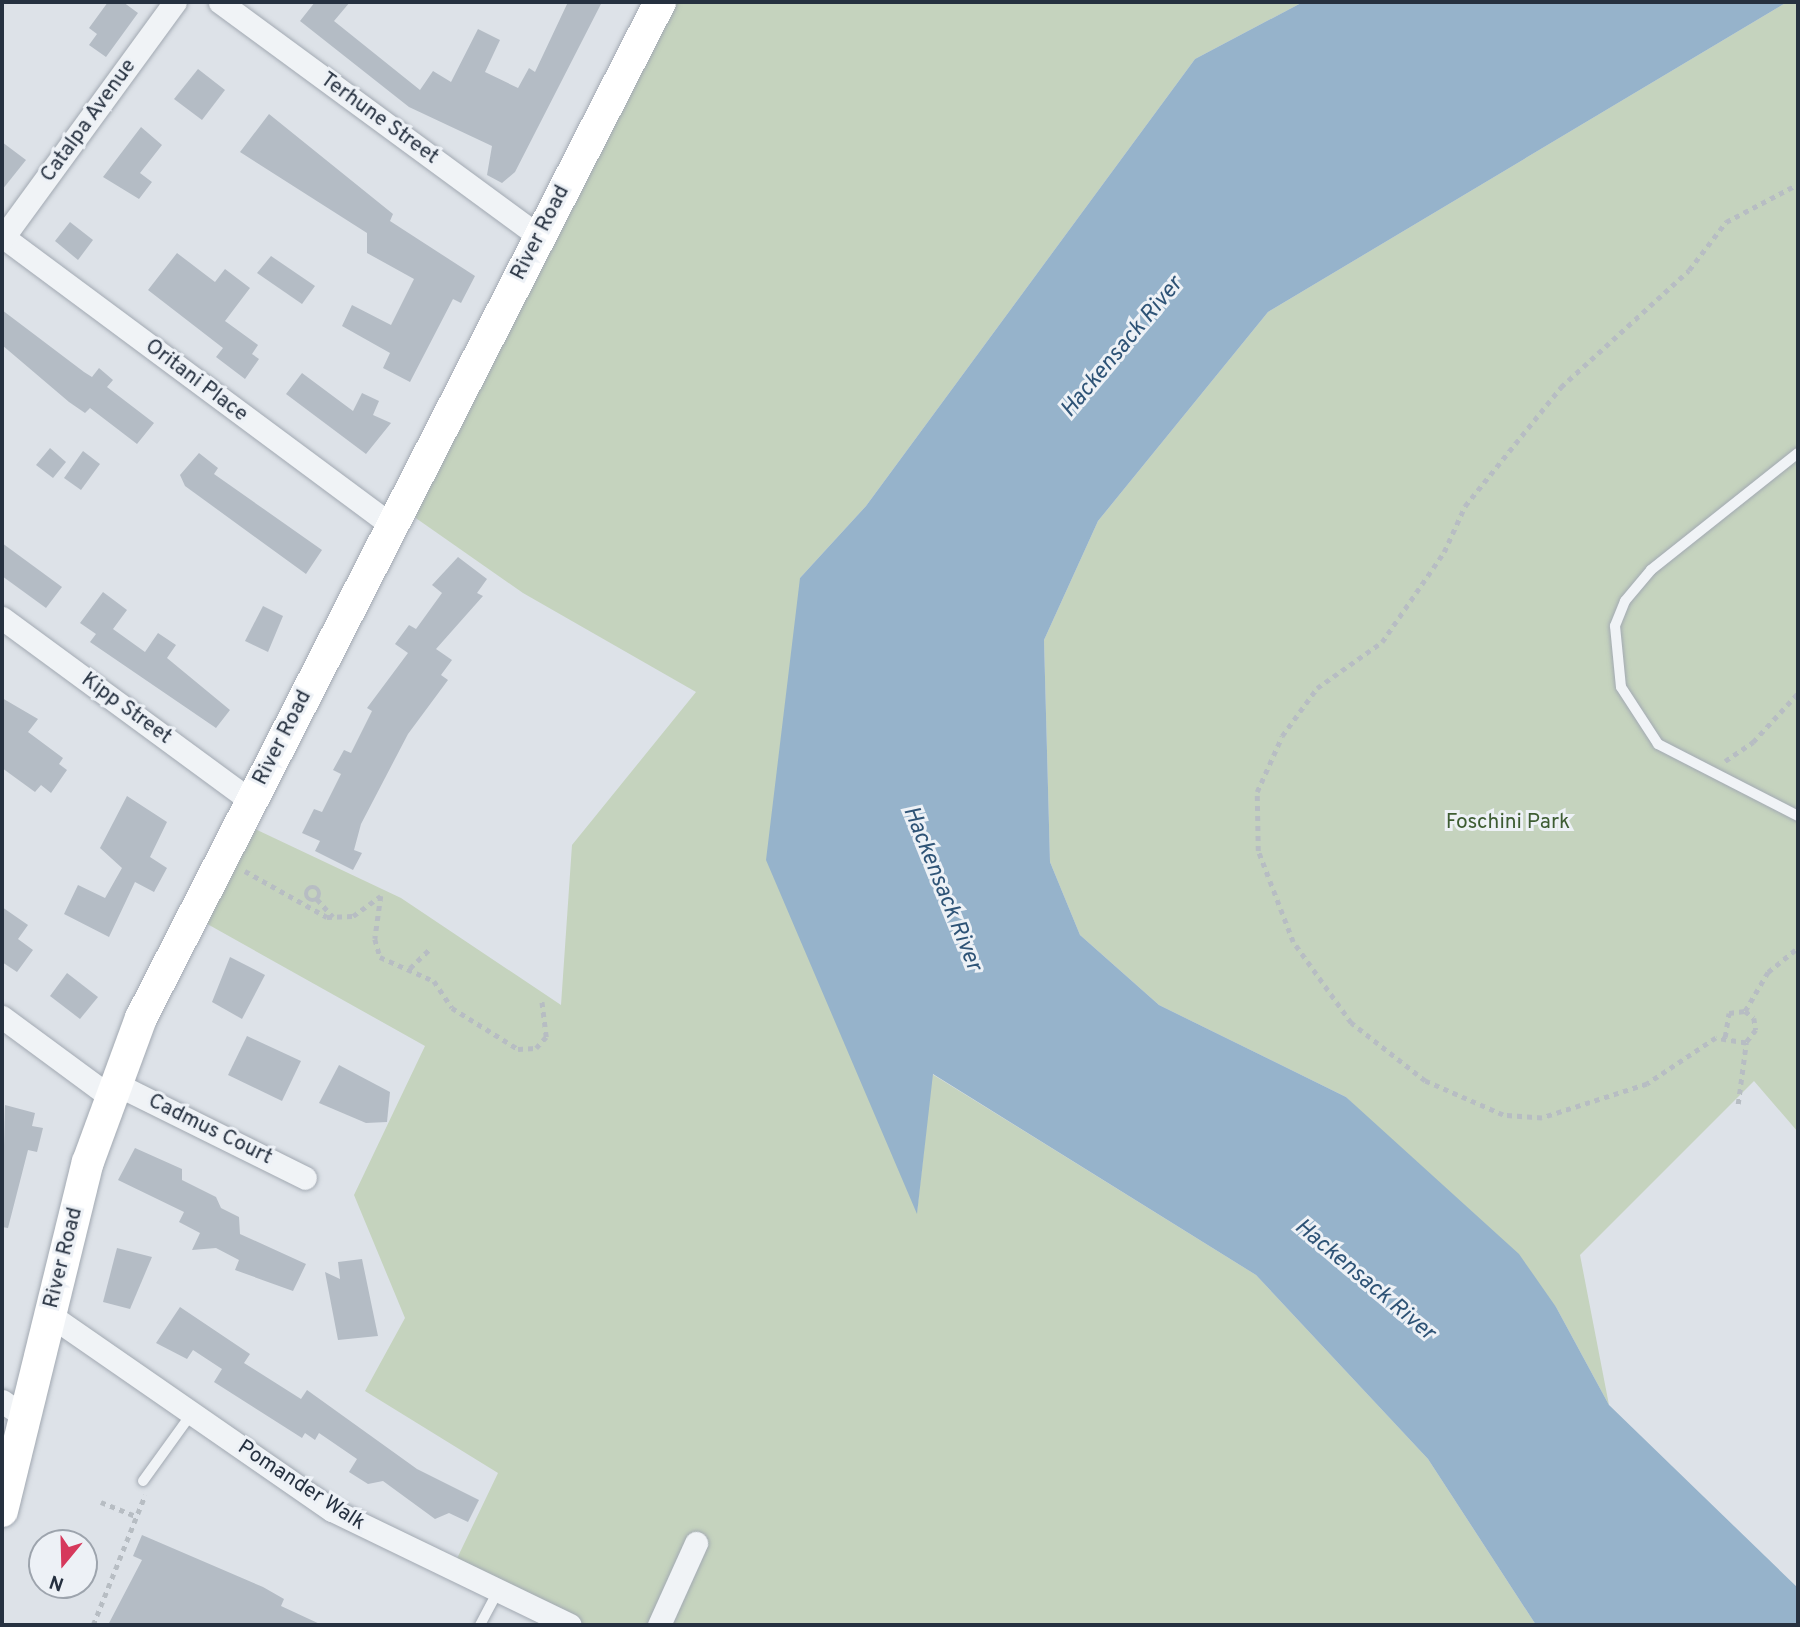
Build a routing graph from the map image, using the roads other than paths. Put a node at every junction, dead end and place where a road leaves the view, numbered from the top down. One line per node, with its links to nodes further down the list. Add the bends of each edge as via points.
1 (175, 2): 5 (street, Catalpa Avenue)
2 (220, 2): 4 (street, Terhune Street)
3 (660, 2): 4 (main road, River Road)
4 (539, 236): 7 (main road, River Road)
5 (2, 237): 7 (street, Oritani Place)
6 (1798, 453): 10 (lane, via 1651,570 1625,601 1615,626 1621,687 1658,744)
7 (391, 525): 9 (main road, River Road)
8 (2, 618): 9 (street, Kipp Street)
9 (251, 801): 12 (main road, River Road)
10 (1798, 816)
11 (2, 1017): 12 (street, Cadmus Court)
12 (112, 1089): 13 (street, Cadmus Court); 14 (main road, River Road)
13 (305, 1178)
14 (50, 1315): 15 (main road, River Road); 16 (street, Pomander Walk)
15 (13, 1409): 18 (main road, River Road)
16 (192, 1413): 17 (lane); 20 (street, Pomander Walk, via 332,1510)
17 (146, 1483)
18 (2, 1511)
19 (696, 1543): 23 (street)
20 (497, 1593): 21 (lane); 22 (street, Pomander Walk)
21 (480, 1625)
22 (570, 1625)
23 (659, 1625)

